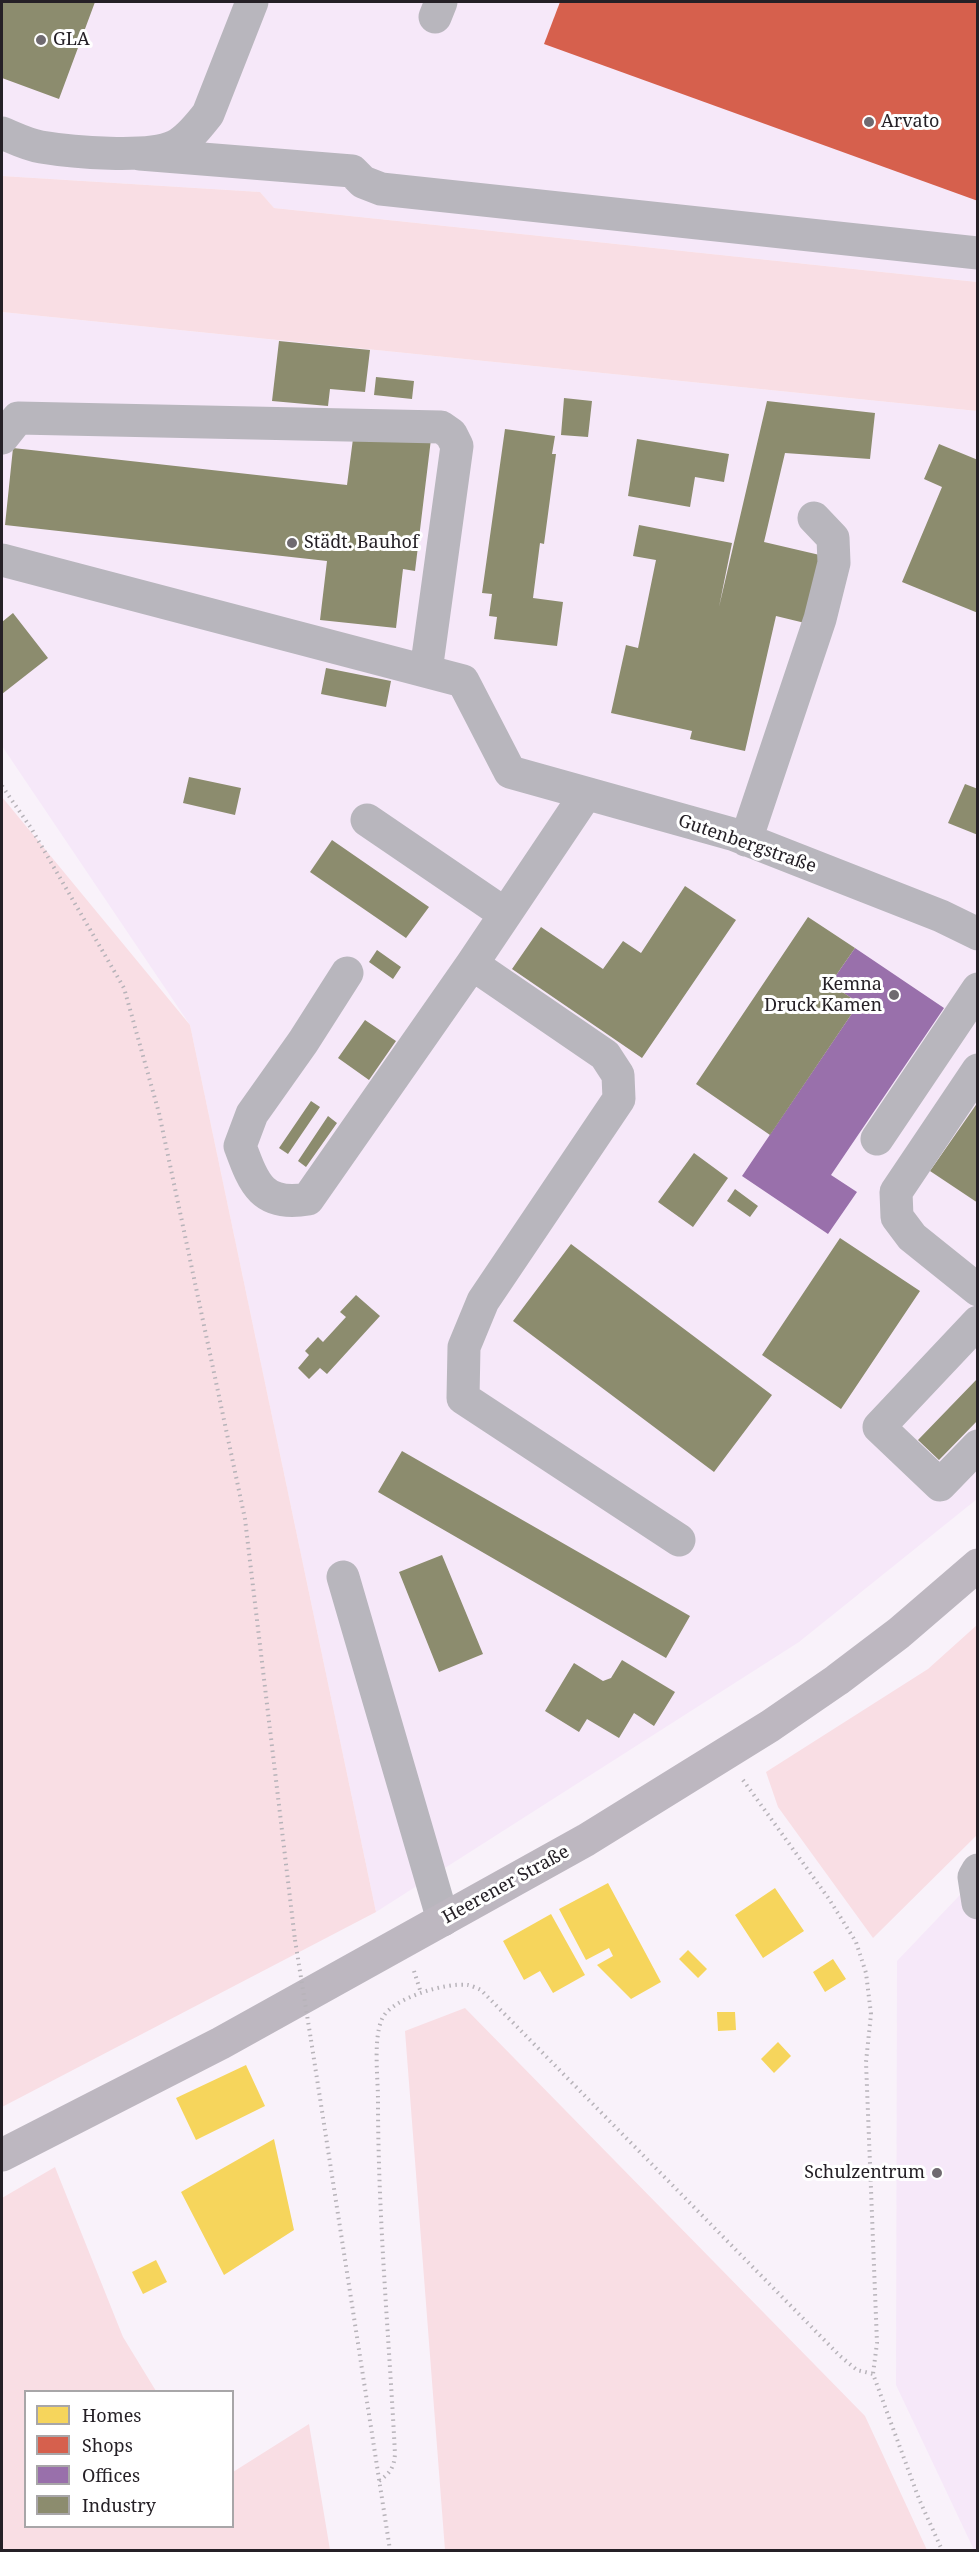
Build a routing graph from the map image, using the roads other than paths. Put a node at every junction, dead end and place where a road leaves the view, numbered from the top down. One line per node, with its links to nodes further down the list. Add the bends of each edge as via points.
1 (252, 2): 3 (street, via 208,114 176,145)
2 (2, 133): 3 (street, via 39,147)
3 (140, 154): 4 (street, via 352,171 363,182 381,189)
4 (978, 253)
5 (2, 438): 8 (street, via 18,418 441,427 451,434 457,446)
6 (814, 518): 11 (street, via 834,538 834,563 820,619)
7 (2, 560): 8 (street)
8 (426, 671): 9 (street, Gutenbergstraße, via 463,681 510,772)
9 (586, 794): 11 (street, Gutenbergstraße); 12 (street)
10 (367, 820): 12 (street)
11 (746, 840): 13 (street, Gutenbergstraße)
12 (505, 914): 14 (street)
13 (978, 934)
14 (472, 964): 15 (street, via 308,1199 273,1198 255,1184 240,1146 252,1114); 22 (street, via 604,1055 618,1075 619,1099 483,1301 464,1347 464,1398)
15 (347, 973)
16 (978, 989): 18 (street)
17 (978, 1070): 19 (street, via 896,1192 897,1217 912,1237)
18 (877, 1139)
19 (978, 1290)
20 (978, 1322): 21 (street, via 879,1427 940,1485)
21 (978, 1446)
22 (680, 1540)
23 (978, 1565): 27 (main road, Heerener Straße, via 846,1673 725,1755 586,1840)
24 (343, 1577): 27 (street)
25 (978, 1870): 26 (street, via 974,1877)
26 (978, 1903)
27 (443, 1920): 28 (main road, Heerener Straße, via 220,2043)
28 (2, 2155)

